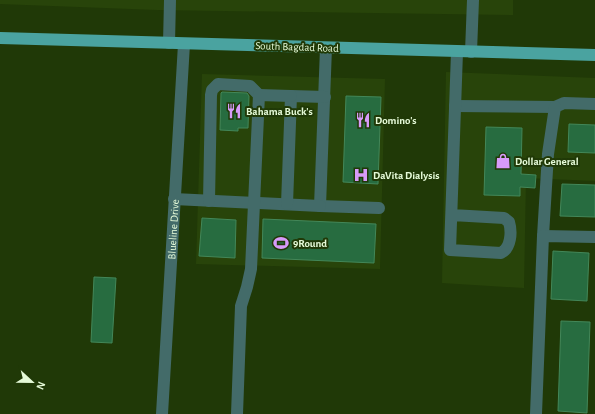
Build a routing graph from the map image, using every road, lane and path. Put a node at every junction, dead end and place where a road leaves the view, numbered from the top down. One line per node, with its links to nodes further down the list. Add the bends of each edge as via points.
1 (170, 0): 4 (street)
2 (473, 0): 8 (street)
3 (0, 38): 4 (main road, South Bagdad Road)
4 (169, 43): 5 (main road, South Bagdad Road)
5 (184, 44): 6 (main road, South Bagdad Road); 16 (street, Blueline Drive)
6 (326, 48): 7 (main road, South Bagdad Road); 12 (street)
7 (457, 52): 8 (main road, South Bagdad Road); 14 (street)
8 (471, 52): 9 (main road, South Bagdad Road)
9 (595, 55)
10 (259, 95): 11 (street); 17 (street, via 250,86 218,84 212,90); 18 (street)
11 (291, 96): 12 (street); 19 (street)
12 (325, 97): 20 (street)
13 (595, 104): 15 (street, via 564,103)
14 (455, 106): 15 (street); 22 (street)
15 (555, 107): 23 (street, via 548,154)
16 (174, 199): 17 (street); 25 (street, Blueline Drive)
17 (209, 201): 18 (street)
18 (254, 203): 19 (street); 26 (street, via 251,268 241,306)
19 (287, 204): 20 (street)
20 (320, 206): 21 (street)
21 (379, 208)
22 (452, 214): 22 (street, via 450,250 500,253 506,251 510,222 504,218)
23 (543, 236): 24 (street); 27 (street)
24 (595, 237)
25 (162, 414)
26 (237, 414)
27 (536, 414)

